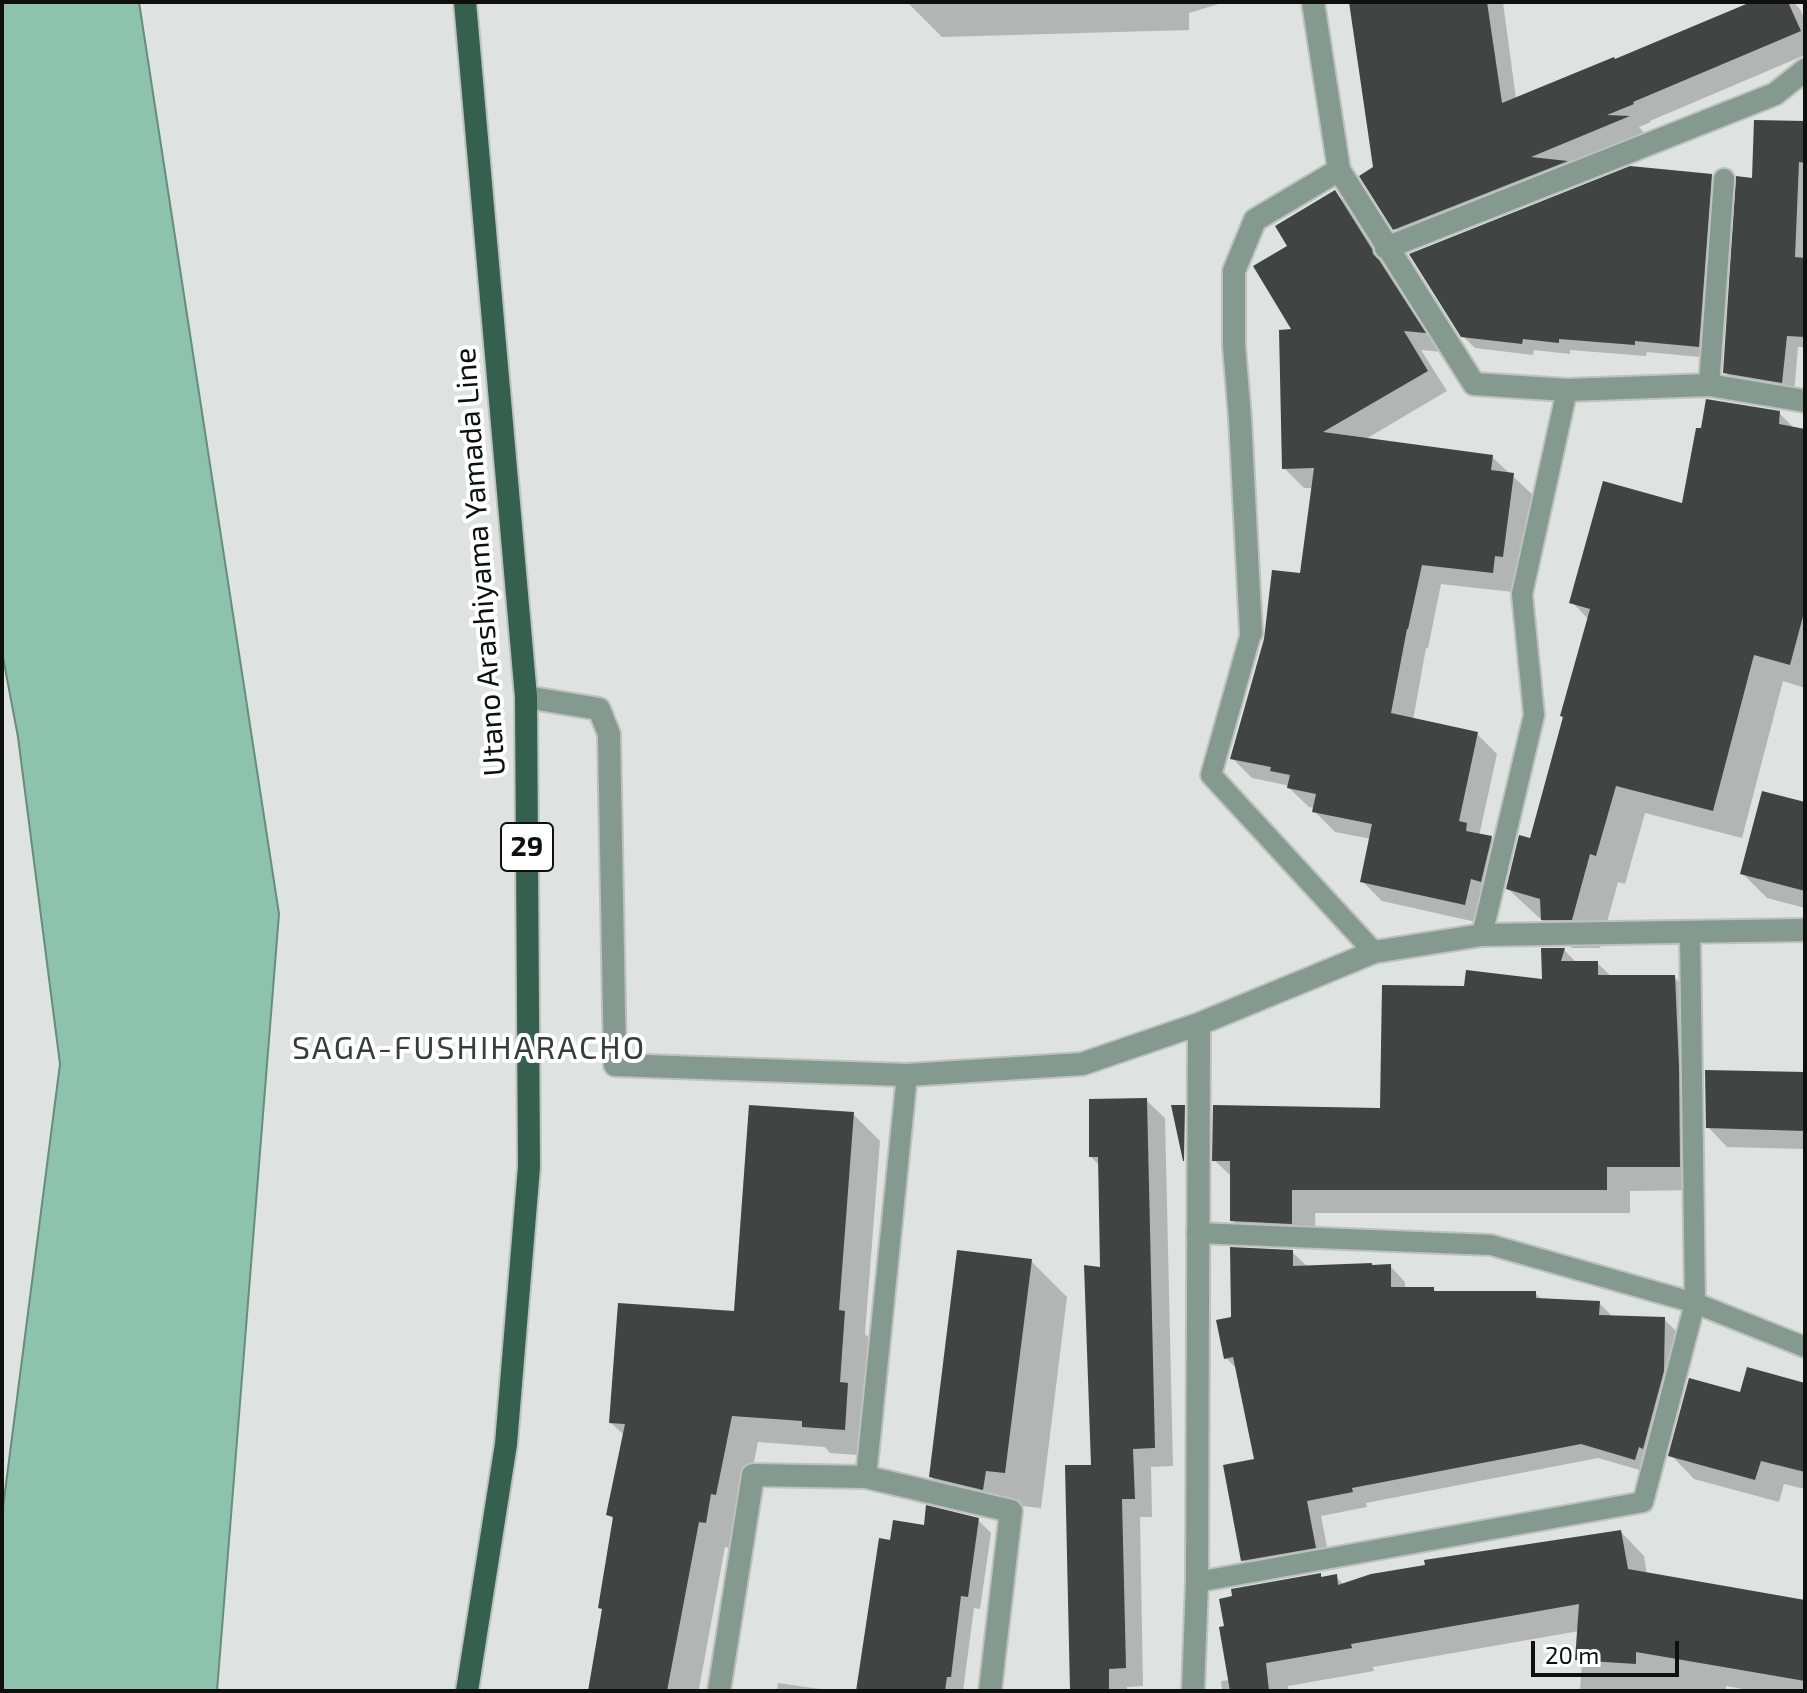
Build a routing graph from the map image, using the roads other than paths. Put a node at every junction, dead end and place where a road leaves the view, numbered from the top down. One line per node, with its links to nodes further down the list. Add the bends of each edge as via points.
1 (465, 2): 11 (main road, Utano Arashiyama Yamada Line / 29)
2 (1313, 2): 4 (street)
3 (1805, 71): 6 (street, via 1775,94)
4 (1339, 170): 6 (street); 10 (street, via 1255,220 1234,271)
5 (1724, 179): 7 (lane)
6 (1386, 248): 8 (street, via 1474,384)
7 (1709, 385): 8 (street); 9 (street)
8 (1567, 390): 14 (lane, via 1522,594 1534,715)
9 (1805, 401)
10 (1251, 633): 15 (lane, via 1211,775)
11 (526, 697): 17 (street, via 599,709 609,734 615,1065); 23 (main road, Utano Arashiyama Yamada Line / 29, via 529,1167 506,1444)
12 (1805, 930): 13 (street)
13 (1690, 932): 14 (street); 19 (lane)
14 (1482, 935): 15 (street)
15 (1374, 952): 16 (street)
16 (1199, 1024): 17 (street, via 1082,1064); 18 (street)
17 (907, 1075): 21 (lane)
18 (1197, 1233): 19 (lane, via 1491,1245); 22 (street)
19 (1695, 1303): 20 (lane); 22 (lane, via 1643,1502)
20 (1805, 1347)
21 (866, 1477): 24 (street, via 753,1475); 25 (street, via 1011,1511)
22 (1197, 1582): 26 (street)
23 (467, 1691)
24 (719, 1691)
25 (990, 1691)
26 (1193, 1691)

